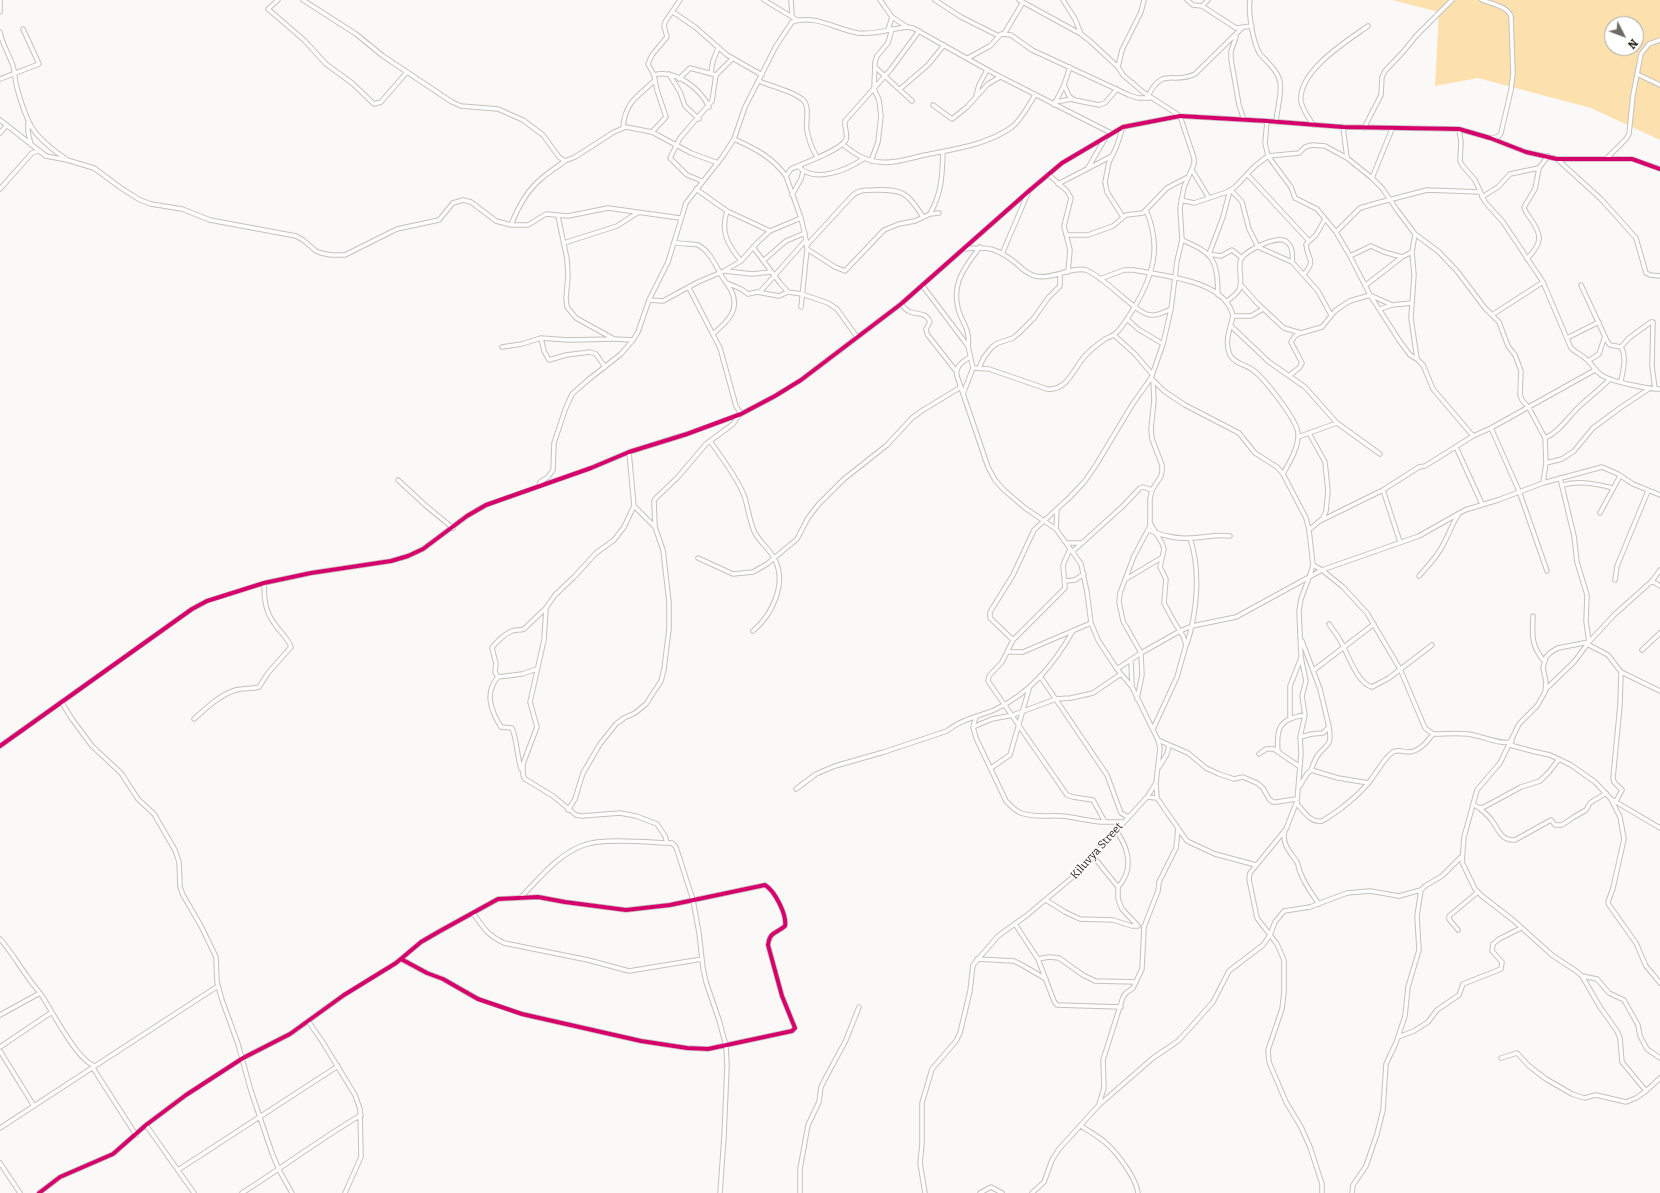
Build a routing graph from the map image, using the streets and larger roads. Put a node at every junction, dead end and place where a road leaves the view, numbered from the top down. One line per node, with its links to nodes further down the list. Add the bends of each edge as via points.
1 (0, 0): 19 (street)
2 (278, 0): 45 (street, via 268,9 298,33 326,64 352,83 374,104 381,102)
3 (303, 0): 45 (street)
4 (680, 0): 20 (street)
5 (764, 0): 21 (street)
6 (791, 0): 21 (street)
7 (880, 0): 22 (street)
8 (934, 0): 35 (street, via 971,23)
9 (1019, 0): 17 (street)
10 (1063, 0): 33 (street)
11 (1144, 0): 42 (street, via 1141,12 1122,50)
12 (1187, 0): 18 (street, via 1193,5)
13 (1208, 0): 18 (street)
14 (1250, 0): 24 (street)
15 (1452, 0): 84 (street, via 1385,71 1382,77 1382,95)
16 (1482, 0): 91 (street, via 1504,9 1511,16 1511,90 1501,133 1495,139)
17 (1023, 2): 32 (street); 33 (street)
18 (1202, 6): 28 (street, via 1230,25)
19 (0, 12)
20 (673, 12): 38 (street, via 695,27); 50 (street, via 664,26 667,37 648,64)
21 (792, 16): 23 (street)
22 (892, 17): 26 (street); 29 (street)
23 (797, 20): 29 (street, via 813,19 859,33); 52 (street, via 789,25)
24 (1252, 26): 28 (street); 78 (street, via 1260,53 1276,72 1280,82)
25 (1368, 26): 80 (street, via 1324,60 1303,86 1301,103)
26 (907, 27): 29 (street); 30 (street)
27 (23, 28): 46 (street, via 39,64)
28 (1242, 28): 34 (street)
29 (890, 29): 41 (street, via 888,43 877,56)
30 (919, 31): 37 (street); 53 (street)
31 (0, 32): 46 (street)
32 (1004, 34): 35 (street); 43 (street, via 1011,35 1032,50)
33 (1081, 34): 42 (street)
34 (1238, 34): 66 (street, via 1195,74 1189,77 1163,78 1153,87); 75 (street, via 1231,59)
35 (999, 36): 39 (street, via 990,46)
36 (1660, 40): 49 (street, via 1644,48)
37 (944, 44): 39 (street); 62 (street, via 928,65)
38 (718, 48): 40 (street); 47 (street, via 712,61)
39 (968, 58): 44 (street)
40 (732, 59): 51 (street); 52 (street)
41 (875, 67): 53 (street); 61 (street)
42 (1118, 67): 66 (street, via 1123,75)
43 (1070, 68): 59 (street); 63 (street)
44 (988, 70): 54 (street); 65 (street, via 979,85)
45 (408, 72): 108 (street, via 461,106 498,109 523,120 542,135)
46 (14, 73): 56 (street); 76 (street)
47 (711, 73): 51 (street); 55 (street, via 690,68)
48 (668, 74): 50 (street); 55 (street); 73 (street, via 680,92 685,106)
49 (1637, 74): 60 (street); 104 (street, via 1629,134)
50 (654, 75): 57 (street)
51 (716, 75): 71 (street, via 713,99)
52 (762, 76): 58 (street)
53 (885, 76): 61 (street); 62 (street)
54 (1000, 77): 64 (street); 65 (street, via 988,84)
55 (679, 78): 71 (street, via 702,94)
56 (0, 79)
57 (655, 80): 83 (street, via 628,107); 87 (street, via 666,117)
58 (759, 81): 92 (street, via 745,107); 102 (street, via 789,92 805,102 809,141)
59 (1064, 85): 67 (street); 69 (street)
60 (1660, 85)
61 (874, 89): 93 (street, via 845,121 847,137); 109 (street, via 880,107 881,123)
62 (900, 89): 68 (street)
63 (1117, 89): 66 (street, via 1138,98); 67 (street, via 1102,105)
64 (1035, 95): 69 (street); 97 (street, via 1013,126 1000,134)
65 (976, 97): 70 (street, via 952,119)
66 (1150, 97): 72 (street)
67 (1072, 99): 69 (street)
68 (912, 100)
69 (1055, 103): 89 (street)
70 (933, 106)
71 (709, 107): 73 (street)
72 (1180, 116): 75 (street); 81 (street); 115 (street, via 1194,158)
73 (698, 119): 95 (street)
74 (0, 120): 79 (street)
75 (1244, 120): 77 (street)
76 (28, 121): 94 (street, via 28,132); 107 (street, via 47,146)
77 (1267, 121): 78 (street); 100 (street, via 1265,143)
78 (1276, 122): 80 (street)
79 (7, 125): 88 (street); 94 (street)
80 (1313, 126): 82 (street)
81 (1123, 127): 89 (street); 99 (street)
82 (1343, 127): 84 (street); 103 (street)
83 (623, 128): 87 (street); 108 (street)
84 (1364, 128): 85 (street)
85 (1392, 129): 86 (street); 121 (street)
86 (1459, 129): 91 (street); 128 (street, via 1460,161)
87 (652, 132): 95 (street)
88 (0, 133)
89 (1111, 133): 90 (street)
90 (1107, 136): 113 (street); 118 (street, via 1062,163)
91 (1490, 138): 101 (street, via 1526,152)
92 (734, 139): 110 (street); 119 (street, via 767,155)
93 (842, 144): 102 (street); 105 (street)
94 (33, 146): 96 (street); 98 (street)
95 (676, 146): 110 (street); 122 (street, via 671,159 687,175)
96 (38, 151): 98 (street); 107 (street, via 48,158)
97 (943, 152): 109 (street, via 894,162); 138 (street, via 940,193)
98 (32, 153): 124 (street)
99 (1113, 155): 113 (street); 141 (street, via 1105,182 1107,192)
100 (1268, 156): 103 (street, via 1299,153 1305,147 1312,146 1330,148); 117 (street); 144 (street, via 1296,198 1317,209)
101 (1548, 156): 106 (street); 112 (street)
102 (818, 157): 111 (street)
103 (1347, 158): 121 (street)
104 (1607, 158): 106 (street); 114 (street, via 1632,159)
105 (863, 159): 109 (street); 116 (street, via 835,173)
106 (1558, 159): 178 (street, via 1601,199 1636,238 1646,273)
107 (67, 160): 145 (street, via 94,168 146,202 182,208 210,220 296,236 316,251 331,255 350,254 397,229 438,220 459,200 471,202 496,221)
108 (565, 161): 145 (street, via 532,187)
109 (871, 161)
110 (718, 163): 122 (street)
111 (798, 166): 116 (street); 119 (street)
112 (1539, 168): 130 (street, via 1510,174 1498,187); 167 (street, via 1535,189 1524,207 1538,231 1540,241)
113 (1087, 169): 123 (street)
114 (1660, 169)
115 (1192, 170): 120 (street); 131 (street)
116 (803, 172): 129 (street)
117 (1247, 174): 127 (street); 154 (street)
118 (1049, 175): 123 (street); 126 (street)
119 (786, 176): 129 (street)
120 (1188, 177): 132 (street); 134 (street, via 1167,188)
121 (1372, 178): 133 (street)
122 (702, 181): 125 (street)
123 (1058, 184): 150 (street, via 1071,198 1064,226)
124 (0, 189)
125 (696, 189): 135 (street); 142 (street)
126 (1030, 190): 160 (street); 162 (street)
127 (1231, 190): 131 (street); 159 (street, via 1242,202 1248,229); 163 (street)
128 (1480, 192): 130 (street); 133 (street, via 1427,190)
129 (792, 195): 143 (street)
130 (1482, 197): 167 (street, via 1503,222)
131 (1209, 198): 132 (street, via 1194,203)
132 (1181, 200): 152 (street)
133 (1390, 200): 147 (street, via 1360,208); 149 (street)
134 (1146, 210): 141 (street); 175 (street, via 1154,233)
135 (727, 211): 146 (street); 168 (street, via 723,224 726,238)
136 (939, 212): 138 (street)
137 (637, 213): 139 (street, via 608,208); 142 (street); 155 (street, via 617,226)
138 (930, 214): 140 (street)
139 (558, 216): 145 (street, via 546,214 528,225); 155 (street)
140 (923, 217): 157 (street, via 884,230 845,271); 157 (street, via 902,192 892,189 863,190 852,196)
141 (1123, 217): 150 (street, via 1113,226 1088,235)
142 (680, 218): 153 (street)
143 (801, 218): 146 (street); 148 (street)
144 (1325, 219): 147 (street); 154 (street)
145 (511, 224)
146 (770, 232): 156 (street)
147 (1336, 232): 164 (street)
148 (805, 233): 151 (street); 169 (street, via 786,241)
149 (1415, 234): 161 (street); 204 (street, via 1457,270)
150 (1066, 235): 173 (street, via 1070,250)
151 (806, 240): 157 (street); 177 (street)
152 (1182, 240): 163 (street); 179 (street)
153 (674, 242): 171 (street, via 702,247); 193 (street, via 668,262)
154 (1309, 242): 176 (street, via 1306,247 1311,265)
155 (564, 244): 216 (street, via 568,276 567,307 576,318)
156 (753, 247): 168 (street); 169 (street)
157 (807, 247): 190 (street)
158 (980, 247): 160 (street); 162 (street, via 991,248); 219 (street, via 963,271 956,291 958,308 968,331)
159 (1258, 247): 166 (street); 170 (street); 170 (street, via 1273,240 1284,240 1292,250)
160 (963, 249): 183 (street)
161 (1412, 252): 165 (street); 195 (street)
162 (1002, 254): 174 (street, via 1034,276)
163 (1209, 254): 166 (street, via 1221,256 1232,250); 191 (street, via 1213,260)
164 (1350, 256): 165 (street, via 1374,246); 184 (street)
165 (1402, 257): 184 (street)
166 (1242, 258): 186 (street)
167 (1527, 259): 181 (street)
168 (742, 261): 171 (street)
169 (763, 261): 172 (street)
170 (1292, 262): 176 (street)
171 (722, 272): 172 (street); 182 (street); 187 (street)
172 (771, 272): 177 (street)
173 (1068, 272): 174 (street); 180 (street, via 1081,269)
174 (1060, 274): 227 (street, via 1060,286 1034,318 1015,337 992,347)
175 (1151, 274): 179 (street); 180 (street, via 1124,270); 198 (street)
176 (1304, 274): 203 (street, via 1324,298)
177 (775, 276): 188 (street); 189 (street)
178 (1660, 276)
179 (1175, 278): 191 (street, via 1194,282); 200 (street)
180 (1100, 279): 198 (street)
181 (1543, 282): 204 (street); 215 (street)
182 (727, 283): 188 (street, via 748,294); 210 (street, via 734,299 731,316)
183 (922, 285): 196 (street); 219 (street)
184 (1366, 285): 192 (street)
185 (1581, 285): 207 (street)
186 (1242, 286): 194 (street, via 1237,294); 201 (street)
187 (689, 288): 193 (street, via 664,301); 210 (street)
188 (760, 292): 189 (street, via 779,296)
189 (788, 292): 190 (street)
190 (802, 294): 199 (street); 213 (street, via 833,306)
191 (1218, 294): 194 (street)
192 (1370, 295): 197 (street); 202 (street); 203 (street, via 1350,301)
193 (649, 300): 217 (street)
194 (1226, 302): 205 (street)
195 (1412, 303): 197 (street); 223 (street, via 1411,318)
196 (901, 304): 213 (street); 229 (street, via 908,311 922,313 928,318 930,322 926,329 927,334)
197 (1392, 305): 202 (street)
198 (1135, 306): 200 (street, via 1149,316); 206 (street)
199 (801, 307)
200 (1171, 309): 218 (street)
201 (1263, 309): 205 (street, via 1251,316); 209 (street, via 1284,328)
202 (1380, 309): 223 (street, via 1408,353)
203 (1331, 315): 209 (street, via 1322,327)
204 (1492, 315): 239 (street, via 1499,322 1508,346 1520,366 1520,395)
205 (1234, 316): 208 (street)
206 (1127, 319): 211 (street); 218 (street)
207 (1598, 322): 212 (street); 215 (street)
208 (1231, 326): 230 (street, via 1269,362); 244 (street, via 1228,344 1230,355 1236,362 1252,369 1266,383 1296,423)
209 (1301, 333): 230 (street, via 1291,342 1302,363)
210 (713, 334): 240 (street, via 725,362)
211 (1114, 335): 227 (street, via 1092,350 1065,383 1054,390); 231 (street, via 1130,349)
212 (1605, 336): 221 (street, via 1610,346); 224 (street, via 1599,354)
213 (857, 337): 240 (street, via 801,380)
214 (541, 338): 216 (street); 220 (street); 225 (street, via 549,360 590,352 596,354)
215 (1567, 338): 224 (street, via 1575,352)
216 (614, 340): 217 (street)
217 (633, 340): 225 (street, via 621,354)
218 (1163, 344): 231 (street)
219 (968, 346): 222 (street)
220 (502, 347)
221 (1621, 347): 233 (street, via 1624,354); 236 (street, via 1635,333 1653,322 1652,366)
222 (970, 356): 226 (street); 229 (street)
223 (1417, 359): 245 (street, via 1423,365 1433,389)
224 (1588, 361): 228 (street)
225 (605, 366): 258 (street, via 576,389 567,403 554,443 553,470)
226 (973, 368): 227 (street); 238 (street)
227 (979, 368)
228 (1595, 370): 232 (street); 239 (street)
229 (956, 371): 234 (street, Kiluvya Street)
230 (1290, 375): 241 (street, via 1311,392)
231 (1152, 378): 252 (street, via 1185,405 1240,433 1255,452 1271,462); 260 (street, via 1152,439 1162,465 1161,476); 267 (street, via 1132,404 1088,476)
232 (1610, 379): 233 (street); 246 (street, via 1554,434)
233 (1621, 381): 235 (street)
234 (961, 387): 238 (street, Kiluvya Street); 286 (street, via 912,418 887,445 844,479 818,505 797,539)
235 (1650, 388): 236 (street); 251 (street, via 1598,424 1574,451 1562,460)
236 (1655, 389): 237 (street)
237 (1660, 389)
238 (963, 395): 270 (street, Kiluvya Street, via 995,480 1015,500)
239 (1529, 408): 242 (street); 246 (street)
240 (740, 414): 247 (street, via 733,424); 249 (street)
241 (1337, 423): 243 (street); 250 (street)
242 (1491, 428): 245 (street); 262 (street)
243 (1309, 434): 244 (street); 271 (street, via 1325,462 1327,475 1326,511)
244 (1298, 436): 252 (street)
245 (1472, 436): 248 (street)
246 (1545, 438): 251 (street)
247 (710, 441): 273 (street, via 655,499); 286 (street, via 738,483 757,537)
248 (1456, 447): 261 (street); 265 (street)
249 (629, 452): 258 (street); 266 (street)
250 (1380, 454)
251 (1546, 463): 256 (street)
252 (1283, 474): 277 (street, via 1306,518)
253 (1620, 476): 254 (street, via 1602,467); 259 (street); 263 (street)
254 (1560, 478): 256 (street); 257 (street)
255 (398, 480): 274 (street)
256 (1543, 483): 262 (street)
257 (1563, 485): 259 (street, via 1573,482); 313 (street, via 1577,562 1586,595)
258 (538, 486): 274 (street, via 481,508)
259 (1613, 488): 269 (street)
260 (1152, 490): 272 (street); 283 (street, via 1140,488 1124,506)
261 (1383, 490): 271 (street); 281 (street)
262 (1519, 491): 265 (street); 291 (street)
263 (1648, 491): 264 (street); 296 (street, via 1617,566)
264 (1660, 496)
265 (1482, 504): 268 (street)
266 (634, 506): 273 (street); 301 (street, via 620,534 596,553)
267 (1057, 510): 270 (street); 275 (street)
268 (1460, 513): 281 (street, via 1419,536); 294 (street, via 1435,558)
269 (1600, 513)
270 (1044, 520): 275 (street, Kiluvya Street); 312 (street, via 1031,535 1019,564 989,615)
271 (1320, 521): 277 (street)
272 (1150, 523): 276 (street); 278 (street)
273 (655, 527): 375 (street, via 663,550 669,591 669,629 661,681 646,704 616,724 600,744 583,772 575,799)
274 (453, 528): 299 (street, via 423,549 391,561)
275 (1056, 528): 282 (street, Kiluvya Street)
276 (1148, 530): 278 (street); 295 (street, via 1139,544)
277 (1309, 530): 288 (street)
278 (1157, 533): 280 (street, via 1171,538); 287 (street, via 1164,549)
279 (1230, 536): 280 (street)
280 (1190, 538): 306 (street, via 1196,569)
281 (1400, 542): 289 (street)
282 (1066, 543): 283 (street); 284 (street, Kiluvya Street)
283 (1081, 543): 284 (street)
284 (1071, 550): 292 (street, Kiluvya Street, via 1081,564); 297 (street, via 1063,564)
285 (698, 558): 286 (street, via 733,574 753,572)
286 (774, 558): 307 (street, via 780,574 777,593 769,613)
287 (1161, 558): 295 (street); 309 (street, via 1160,567 1167,583 1164,603)
288 (1312, 565): 289 (street); 293 (street)
289 (1322, 570): 293 (street); 305 (street, via 1358,600)
290 (1660, 570): 298 (street)
291 (1547, 571)
292 (1084, 574): 297 (street, via 1075,580); 303 (street, Kiluvya Street)
293 (1310, 575): 306 (street, via 1236,616); 311 (street, via 1299,611)
294 (1419, 576)
295 (1126, 579): 319 (street, via 1120,593 1120,611)
296 (1615, 580)
297 (1066, 581): 312 (street, via 1063,591)
298 (1652, 581): 300 (street); 313 (street, via 1614,615)
299 (264, 583): 337 (street, via 207,601); 344 (street, via 267,609 290,647 259,687 231,692)
300 (1660, 586)
301 (546, 608): 323 (street, via 544,640); 330 (street, via 524,629 511,631 494,645 492,652)
302 (1533, 616): 322 (street, via 1532,639 1537,653)
303 (1091, 624): 308 (street); 324 (street, Kiluvya Street)
304 (1329, 624): 316 (street)
305 (1374, 624): 316 (street); 325 (street)
306 (1192, 626): 309 (street); 314 (street)
307 (753, 631)
308 (1073, 631): 318 (street, via 1023,652); 329 (street, via 1058,655)
309 (1180, 631): 314 (street); 319 (street)
310 (1660, 633): 317 (street)
311 (1302, 638): 320 (street); 326 (street)
312 (1013, 640): 318 (street)
313 (1588, 643): 322 (street, via 1558,648); 327 (street, via 1608,654); 333 (street, via 1574,662)
314 (1186, 645): 348 (street, via 1177,677)
315 (1432, 645): 325 (street)
316 (1344, 648): 325 (street, via 1366,686 1372,687 1380,683); 326 (street)
317 (1642, 650)
318 (1006, 652): 338 (street, via 1002,662 988,678)
319 (1141, 653): 321 (street); 336 (street, via 1142,675)
320 (1301, 657): 341 (street, via 1306,681 1302,696); 343 (street, via 1290,686)
321 (1131, 660): 324 (street); 331 (street)
322 (1544, 660): 333 (street)
323 (537, 669): 330 (street); 362 (street, via 530,702 537,727)
324 (1117, 669): 328 (street, Kiluvya Street)
325 (1400, 669): 349 (street, via 1423,725)
326 (1314, 670): 347 (street)
327 (1621, 672): 334 (street); 372 (street, via 1612,778 1622,790)
328 (1121, 674): 331 (street, Kiluvya Street); 335 (street, via 1093,693)
329 (1040, 676): 332 (street); 335 (street)
330 (498, 677): 362 (street, via 490,689 491,708 501,727 512,728)
331 (1132, 687): 336 (street, Kiluvya Street)
332 (1029, 688): 338 (street); 339 (street)
333 (1546, 689): 353 (street, via 1536,706 1519,724)
334 (1660, 691)
335 (1056, 699): 339 (street); 376 (street, via 1107,775 1121,813)
336 (1137, 699): 348 (street, Kiluvya Street)
337 (62, 703): 354 (street); 410 (street, via 92,746 121,773 132,792 163,827 177,855 183,895 216,957)
338 (1004, 704): 340 (street); 342 (street)
339 (1022, 712): 340 (street); 345 (street)
340 (1013, 715): 345 (street); 346 (street, via 992,719)
341 (1305, 715): 343 (street); 350 (street)
342 (976, 717): 346 (street); 366 (street, via 945,732 835,766 816,774)
343 (1290, 718): 355 (street, via 1282,724 1278,734)
344 (194, 719)
345 (1019, 724): 359 (street, via 1009,757); 377 (street, via 1067,795 1093,800)
346 (973, 727): 359 (street)
347 (1329, 727): 350 (street, via 1323,733); 361 (street, via 1328,745 1316,758)
348 (1153, 729): 351 (street, Kiluvya Street)
349 (1433, 734): 353 (street, via 1483,736); 364 (street, via 1425,744 1414,751 1398,750 1384,760)
350 (1300, 737): 358 (street)
351 (1158, 740): 352 (street); 360 (street, Kiluvya Street, via 1160,748)
352 (1169, 745): 360 (street, via 1167,754); 371 (street, via 1188,753 1206,768 1219,774 1234,779 1243,777 1258,783 1273,802)
353 (1510, 745): 357 (street); 373 (street, via 1500,763 1477,790)
354 (0, 746)
355 (1278, 752): 356 (street, via 1270,748); 358 (street)
356 (1259, 754)
357 (1559, 759): 367 (street, via 1586,774); 374 (street, via 1540,781)
358 (1300, 767): 365 (street)
359 (991, 768): 377 (street, via 1006,802 1021,813)
360 (1157, 770): 363 (street, Kiluvya Street)
361 (1311, 770): 364 (street); 365 (street)
362 (522, 771): 375 (street, via 526,779 553,796)
363 (1156, 783): 368 (street, Kiluvya Street); 369 (street)
364 (1369, 783): 371 (street, via 1322,821 1308,817)
365 (1298, 788): 371 (street)
366 (796, 789)
367 (1606, 793): 370 (street); 374 (street, via 1562,825 1555,825 1551,820 1511,840 1502,836 1490,818)
368 (1147, 797): 369 (street); 376 (street, Kiluvya Street)
369 (1157, 798): 380 (street)
370 (1611, 799): 372 (street); 409 (street, via 1620,817 1624,839 1608,902 1636,943 1649,970)
371 (1296, 800): 381 (street)
372 (1616, 801): 379 (street)
373 (1473, 804): 374 (street); 385 (street)
374 (1479, 808)
375 (568, 810): 383 (street, via 579,816 620,813 652,821 658,825)
376 (1128, 817): 378 (street, Kiluvya Street)
377 (1104, 822): 378 (street)
378 (1123, 822): 382 (street, Kiluvya Street)
379 (1660, 828)
380 (1178, 829): 386 (street, via 1192,844 1215,854); 397 (street, via 1176,848 1159,882)
381 (1286, 829): 386 (street); 393 (street, via 1283,836 1285,844 1308,888)
382 (1116, 831): 384 (street, Kiluvya Street); 387 (street, via 1124,843 1128,863 1124,879)
383 (667, 843): 390 (street, via 596,842 584,845 557,860); 391 (street, via 672,843 678,850)
384 (1093, 856): 387 (street); 392 (street, Kiluvya Street, via 1080,872)
385 (1461, 857): 388 (street, via 1442,876); 389 (street)
386 (1256, 865): 400 (street, via 1250,873 1250,890 1258,918)
387 (1118, 887): 396 (street, via 1119,904)
388 (1421, 890): 393 (street, via 1399,896 1370,892 1347,893); 417 (street, via 1417,916 1419,950 1408,987 1405,1016)
389 (1478, 892): 398 (street); 399 (street, via 1449,916)
390 (521, 897): 391 (street, via 538,897 616,910); 394 (street, via 498,899)
391 (693, 900): 403 (street); 418 (street, via 765,886 774,894 786,920 785,926 771,934 768,945 782,996 795,1028 792,1031)
392 (1046, 900): 395 (street, Kiluvya Street); 396 (street, via 1080,919 1113,920)
393 (1320, 904): 400 (street, via 1284,911 1275,922)
394 (473, 913): 402 (street, via 428,938); 403 (street, via 486,932 504,942 630,971)
395 (1014, 924): 404 (street, Kiluvya Street, via 998,936); 405 (street)
396 (1138, 926): 397 (street)
397 (1144, 927): 408 (street, via 1142,969)
398 (1521, 928): 406 (street, via 1552,955); 417 (street, via 1496,940 1492,946 1492,951 1502,962 1501,969 1463,984 1459,995 1437,1010 1428,1022)
399 (1458, 930)
400 (1270, 935): 428 (street, via 1259,950 1229,971 1212,1002 1183,1036); 455 (street, via 1284,960 1284,992 1280,1016 1268,1050 1268,1062 1310,1147 1322,1184)
401 (1, 941): 411 (street, via 12,952)
402 (402, 959): 416 (street, via 344,995); 418 (street, via 478,999 522,1014 641,1041 687,1048 708,1049)
403 (702, 959): 418 (street, via 706,982)
404 (977, 959): 407 (street, via 1014,962); 450 (street, Kiluvya Street, via 973,965 970,991 960,1032 956,1041 932,1070 922,1103 920,1163)
405 (1038, 959): 407 (street); 408 (street, via 1059,958 1095,980)
406 (1582, 976): 423 (street, via 1597,979 1609,992 1624,1000 1638,1025 1646,1049); 427 (street, via 1617,1031 1622,1062)
407 (1047, 980): 413 (street, via 1057,1005)
408 (1136, 982): 413 (street, via 1132,991 1124,995)
409 (1660, 983)
410 (218, 986): 421 (street); 425 (street)
411 (40, 993): 414 (street); 415 (street)
412 (859, 1007): 449 (street, via 846,1040 823,1083 819,1102 808,1125 802,1155)
413 (1121, 1007): 428 (street, via 1117,1012 1103,1060 1104,1088)
414 (52, 1012): 419 (street); 425 (street, via 73,1045)
415 (0, 1015)
416 (308, 1022): 421 (street); 424 (street)
417 (1397, 1038): 440 (street, via 1386,1064 1383,1110 1374,1145 1366,1166)
418 (726, 1046): 448 (street)
419 (0, 1047)
420 (0, 1051): 429 (street)
421 (243, 1058): 431 (street); 432 (street)
422 (1501, 1058): 427 (street, via 1517,1053 1546,1079 1581,1097 1596,1095 1626,1102)
423 (1660, 1058)
424 (338, 1066): 430 (street, via 355,1095); 431 (street)
425 (94, 1067): 429 (street); 435 (street)
426 (1660, 1078): 427 (street)
427 (1646, 1092)
428 (1099, 1105): 433 (street)
429 (34, 1106): 434 (street)
430 (361, 1115): 438 (street, via 332,1132); 447 (street, via 361,1157)
431 (259, 1117): 437 (street); 438 (street)
432 (146, 1125): 435 (street); 437 (street)
433 (1081, 1126): 453 (street, via 1059,1149 1044,1182); 454 (street, via 1107,1143 1136,1182)
434 (0, 1128)
435 (136, 1135): 439 (street, via 114,1154 60,1177)
436 (0, 1163): 441 (street)
437 (178, 1170): 444 (street)
438 (279, 1170): 445 (street); 446 (street)
439 (45, 1188): 442 (street); 443 (street)
440 (1352, 1188): 456 (street); 457 (street)
441 (20, 1193)
442 (39, 1193)
443 (48, 1193)
444 (194, 1193)
445 (242, 1193)
446 (292, 1193)
447 (345, 1193)
448 (720, 1193)
449 (800, 1193)
450 (925, 1193)
451 (980, 1193): 452 (street, via 991,1187)
452 (1002, 1193)
453 (1032, 1193)
454 (1138, 1193)
455 (1322, 1193)
456 (1352, 1193)
457 (1357, 1193)

